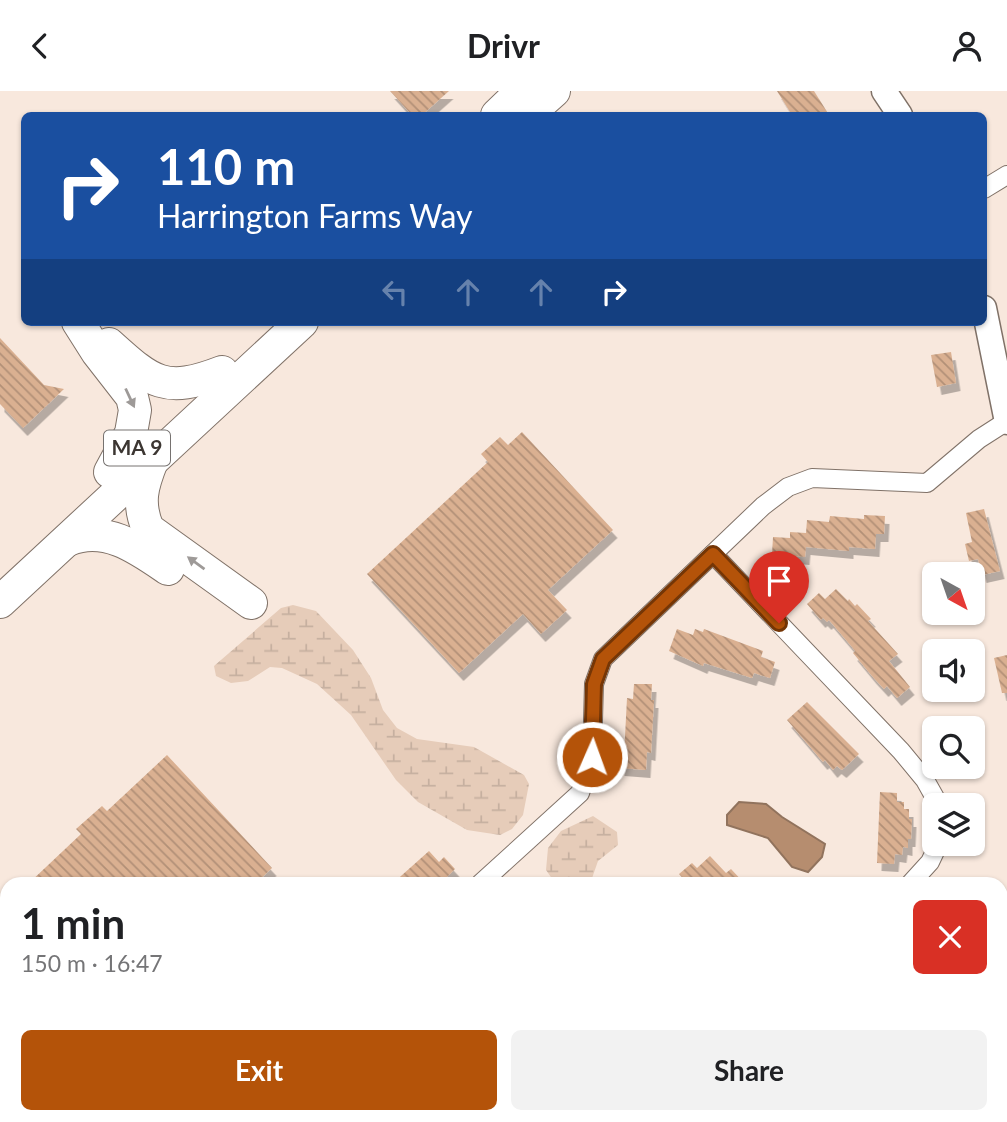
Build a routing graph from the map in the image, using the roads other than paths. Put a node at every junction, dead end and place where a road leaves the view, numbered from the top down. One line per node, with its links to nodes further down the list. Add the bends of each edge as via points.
1 (522, 91): 4 (highway)
2 (554, 91): 5 (highway)
3 (884, 91): 6 (street)
4 (500, 112)
5 (530, 112)
6 (898, 112)
7 (1007, 175): 8 (street)
8 (987, 187)
9 (987, 323): 15 (street)
10 (81, 326): 17 (highway, one-way to 17, via 132,397 135,410 131,433)
11 (84, 326): 14 (highway, via 158,381 172,385)
12 (272, 326): 14 (highway, MA 9)
13 (298, 326): 16 (highway, MA 9)
14 (222, 372): 17 (highway, MA 9)
15 (1007, 422): 19 (street, via 927,483 819,477 799,481 768,502)
16 (153, 461): 18 (highway, MA 9); 18 (highway, one-way to 16, via 97,534 129,543 244,610 148,529 140,498)
17 (110, 472): 20 (highway, MA 9)
18 (68, 540): 21 (highway, MA 9)
19 (713, 554): 22 (street, via 901,751); 24 (street, via 603,659 594,684 592,757 580,793)
20 (0, 575)
21 (0, 602)
22 (932, 793)
23 (933, 856): 25 (street)
24 (488, 877)
25 (916, 877)

